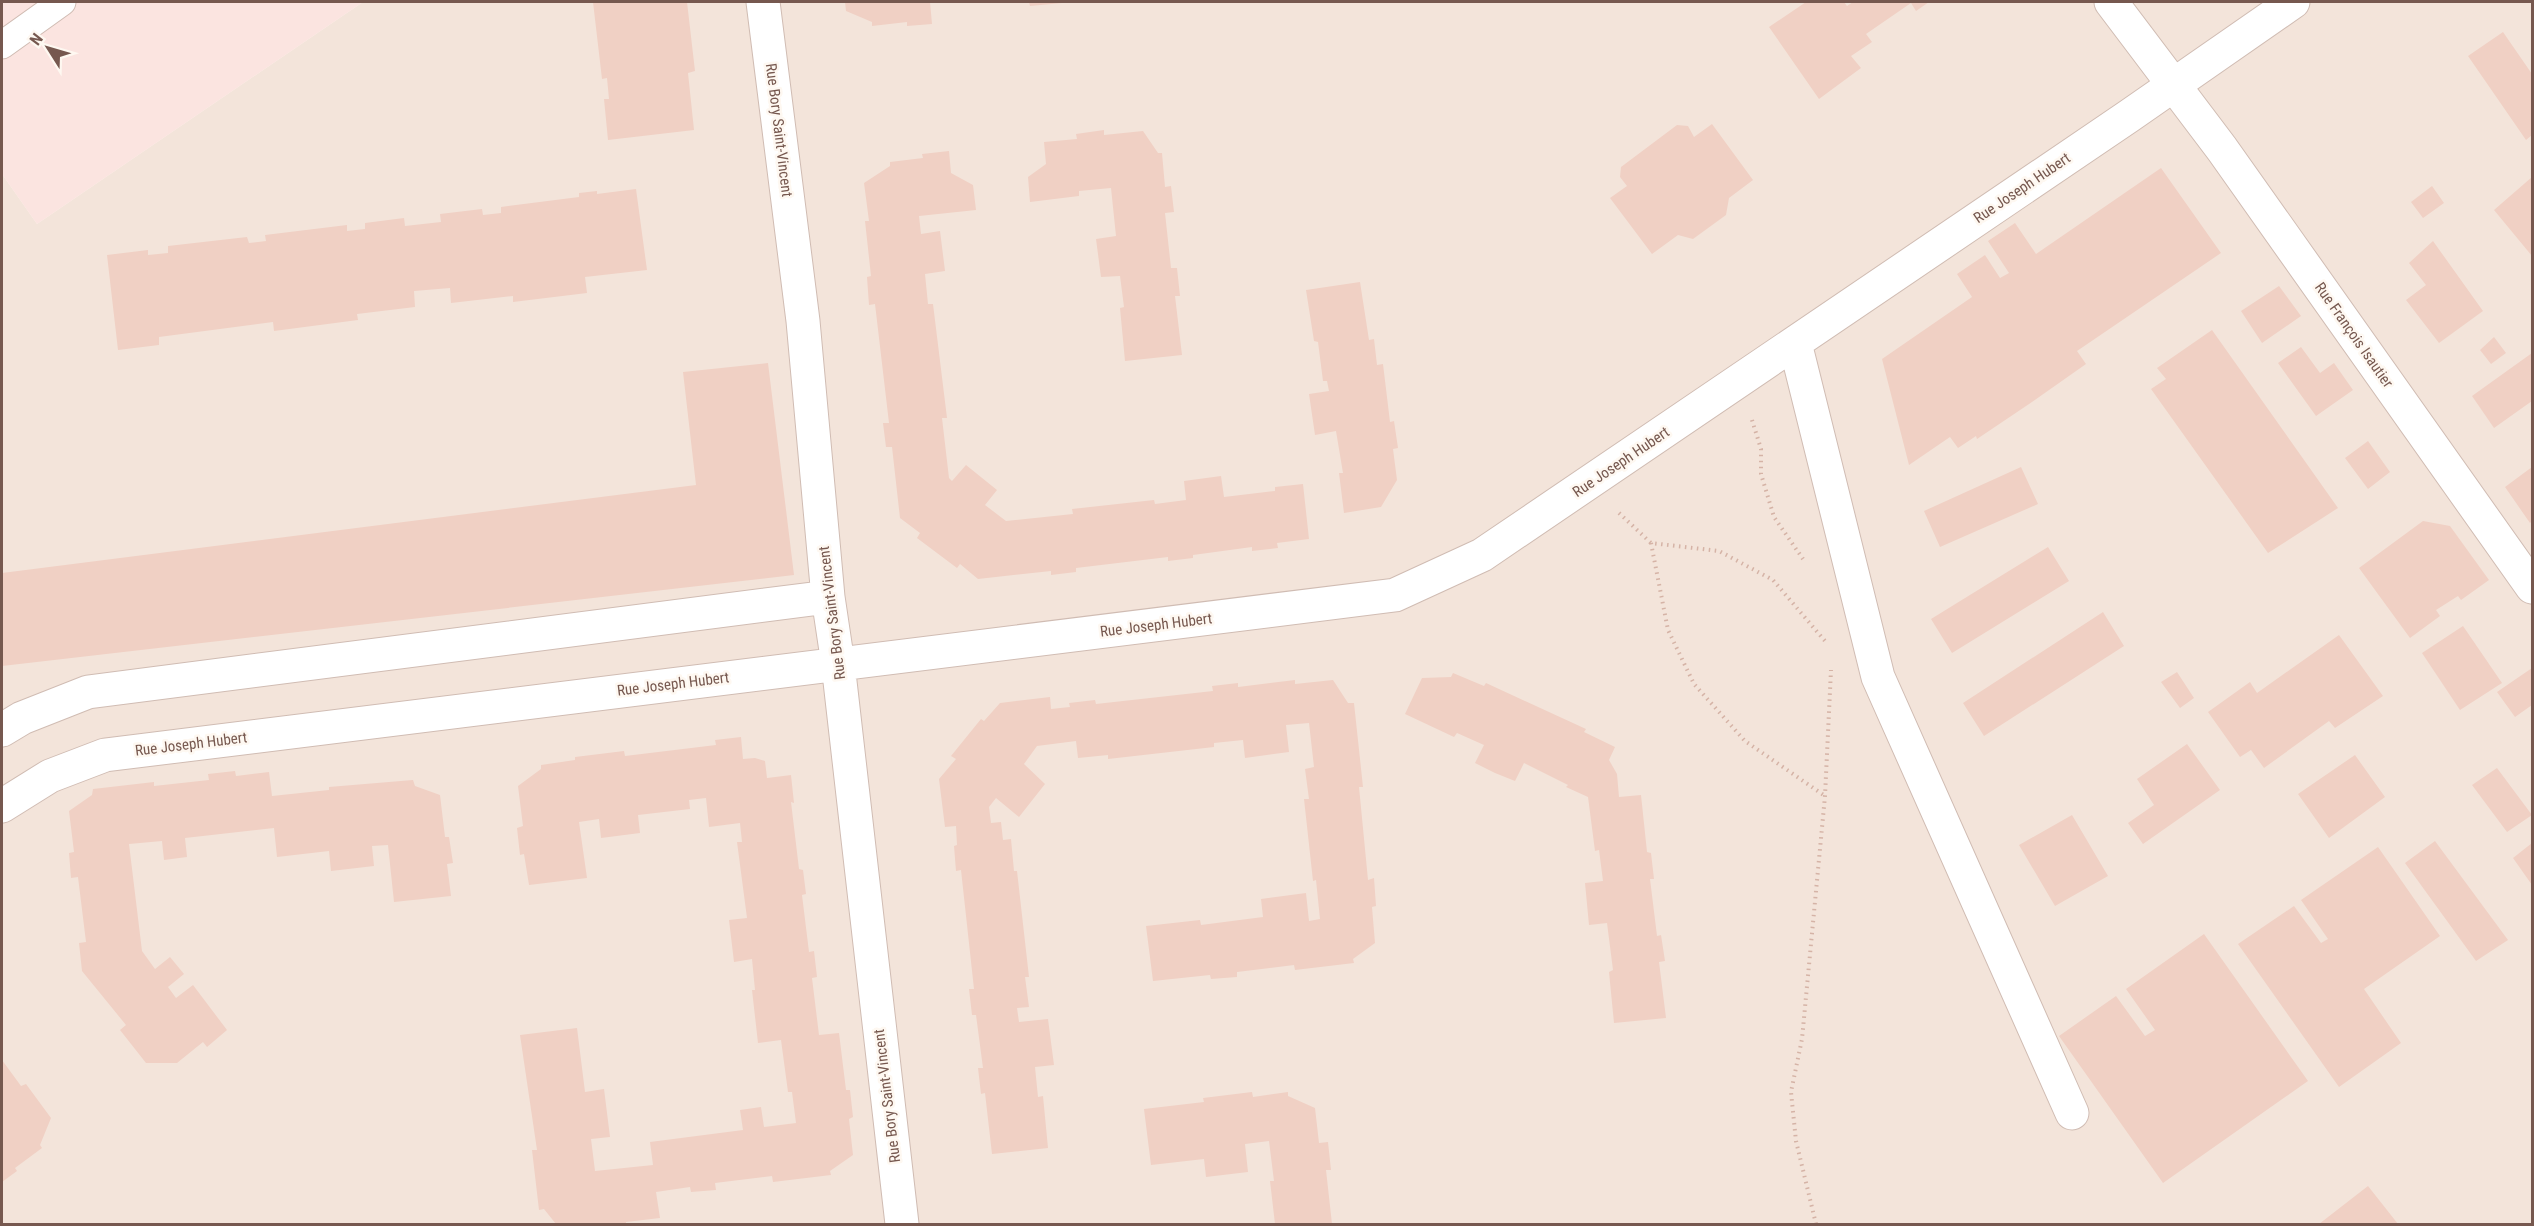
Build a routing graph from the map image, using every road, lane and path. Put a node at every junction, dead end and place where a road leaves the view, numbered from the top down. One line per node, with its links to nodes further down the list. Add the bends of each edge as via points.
1 (62, 2): 5 (lane)
2 (763, 2): 13 (street, Rue Bory Saint-Vincent, via 804,321)
3 (2111, 2): 6 (street, Rue François Isautier)
4 (2293, 2): 6 (street, Rue Joseph Hubert)
5 (2, 45)
6 (2175, 84): 7 (street, Rue Joseph Hubert); 12 (street, Rue François Isautier)
7 (1795, 343): 16 (street, Rue Joseph Hubert, via 1482,555 1395,595); 20 (street, via 1878,677)
8 (1752, 417): 11 (path, via 1773,517)
9 (1618, 511): 10 (path)
10 (1651, 543): 14 (path, via 1719,551 1773,580 1831,648); 18 (path, via 1668,630 1694,684 1745,741)
11 (1808, 564)
12 (2532, 587)
13 (828, 597): 16 (street, Rue Bory Saint-Vincent); 17 (street, via 88,692)
14 (1829, 637)
15 (1831, 659): 18 (path)
16 (838, 664): 19 (street, Rue Joseph Hubert, via 105,754 50,776); 21 (street, Rue Bory Saint-Vincent)
17 (2, 730)
18 (1825, 796): 22 (path, via 1802,1039 1791,1092 1796,1141)
19 (2, 806)
20 (2072, 1113)
21 (902, 1224)
22 (1816, 1224)

